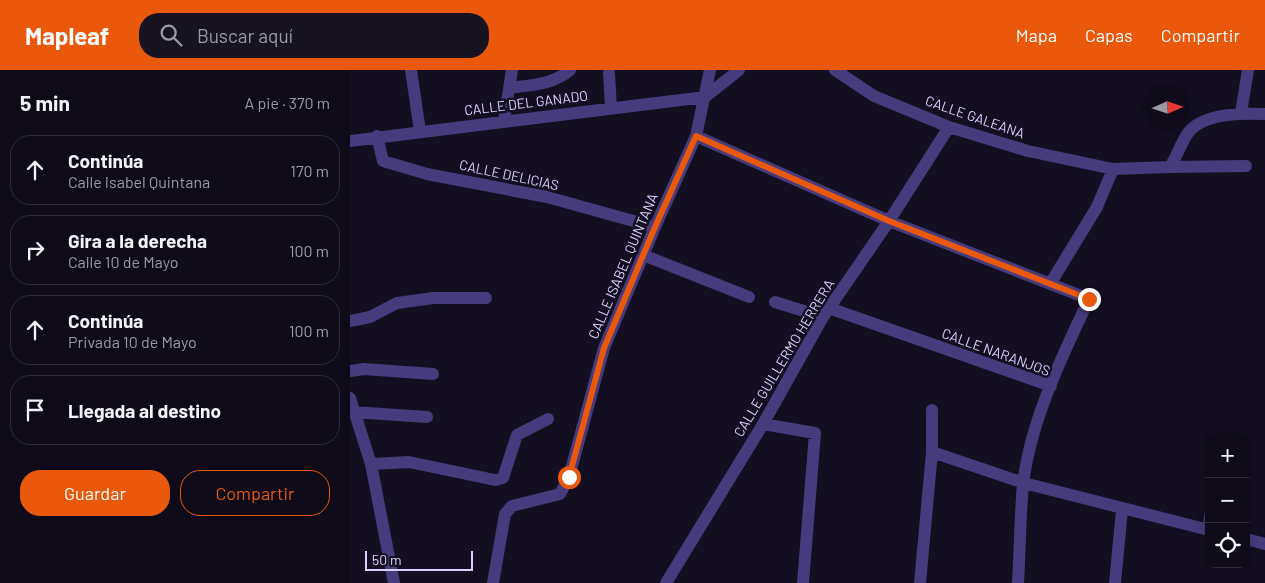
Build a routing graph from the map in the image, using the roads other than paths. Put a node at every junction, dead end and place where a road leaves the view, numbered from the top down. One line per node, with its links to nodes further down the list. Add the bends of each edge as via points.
1 (411, 70): 16 (street)
2 (512, 70): 9 (street)
3 (570, 70): 9 (street, via 562,77 541,84)
4 (710, 70): 10 (street, CALLE ISABEL QUINTANA)
5 (739, 70): 10 (street)
6 (835, 70): 15 (street, CALLE GALEANA, via 874,96)
7 (1248, 70): 12 (street)
8 (609, 73): 11 (street)
9 (509, 88): 14 (street)
10 (705, 96): 11 (street, CALLE DEL GANADO); 18 (street, CALLE ISABEL QUINTANA)
11 (611, 108): 14 (street, CALLE DEL GANADO)
12 (1241, 112): 13 (street); 21 (street, via 1204,121 1189,132)
13 (1265, 114)
14 (504, 121): 16 (street, CALLE DEL GANADO)
15 (949, 127): 22 (street, CALLE GALEANA, via 1028,152); 23 (street, CALLE GUILLERMO HERRERA)
16 (420, 131): 17 (street, CALLE DEL GANADO)
17 (377, 136): 19 (street, CALLE DEL GANADO); 24 (street, CALLE DELICIAS, via 383,161 427,174 547,197)
18 (696, 136): 23 (street); 24 (street, CALLE ISABEL QUINTANA)
19 (350, 141)
20 (1246, 166): 21 (street, CALLE GALEANA)
21 (1170, 167): 22 (street, CALLE GALEANA)
22 (1113, 169): 26 (street, via 1097,208)
23 (889, 221): 26 (street); 30 (street, CALLE GUILLERMO HERRERA)
24 (655, 227): 25 (street, CALLE ISABEL QUINTANA)
25 (643, 255): 27 (street); 49 (street, CALLE ISABEL QUINTANA, via 604,348 569,477 560,494 512,506 505,514)
26 (1050, 284): 34 (street, via 1089,299)
27 (749, 297)
28 (486, 298): 31 (street, via 433,298 397,303)
29 (775, 302): 30 (street, CALLE NARANJOS)
30 (826, 312): 34 (street, CALLE NARANJOS); 40 (street, CALLE GUILLERMO HERRERA)
31 (350, 321)
32 (350, 371): 33 (street, via 364,369)
33 (433, 374)
34 (1051, 386): 43 (street, CALLE NARANJOS, via 1033,440)
35 (350, 398): 37 (street)
36 (932, 410): 41 (street)
37 (354, 412): 38 (street); 42 (street)
38 (427, 417)
39 (548, 418): 42 (street, via 517,435 503,478 495,480 409,462)
40 (764, 424): 50 (street, CALLE GUILLERMO HERRERA); 51 (street, via 815,432)
41 (932, 452): 43 (street); 52 (street)
42 (371, 464): 48 (street)
43 (1024, 483): 44 (street); 53 (street, CALLE NARANJOS)
44 (1122, 510): 45 (street); 54 (street)
45 (1205, 530)
46 (1250, 540): 47 (street)
47 (1265, 544)
48 (394, 583)
49 (493, 583)
50 (666, 583)
51 (803, 583)
52 (920, 583)
53 (1018, 583)
54 (1115, 583)

